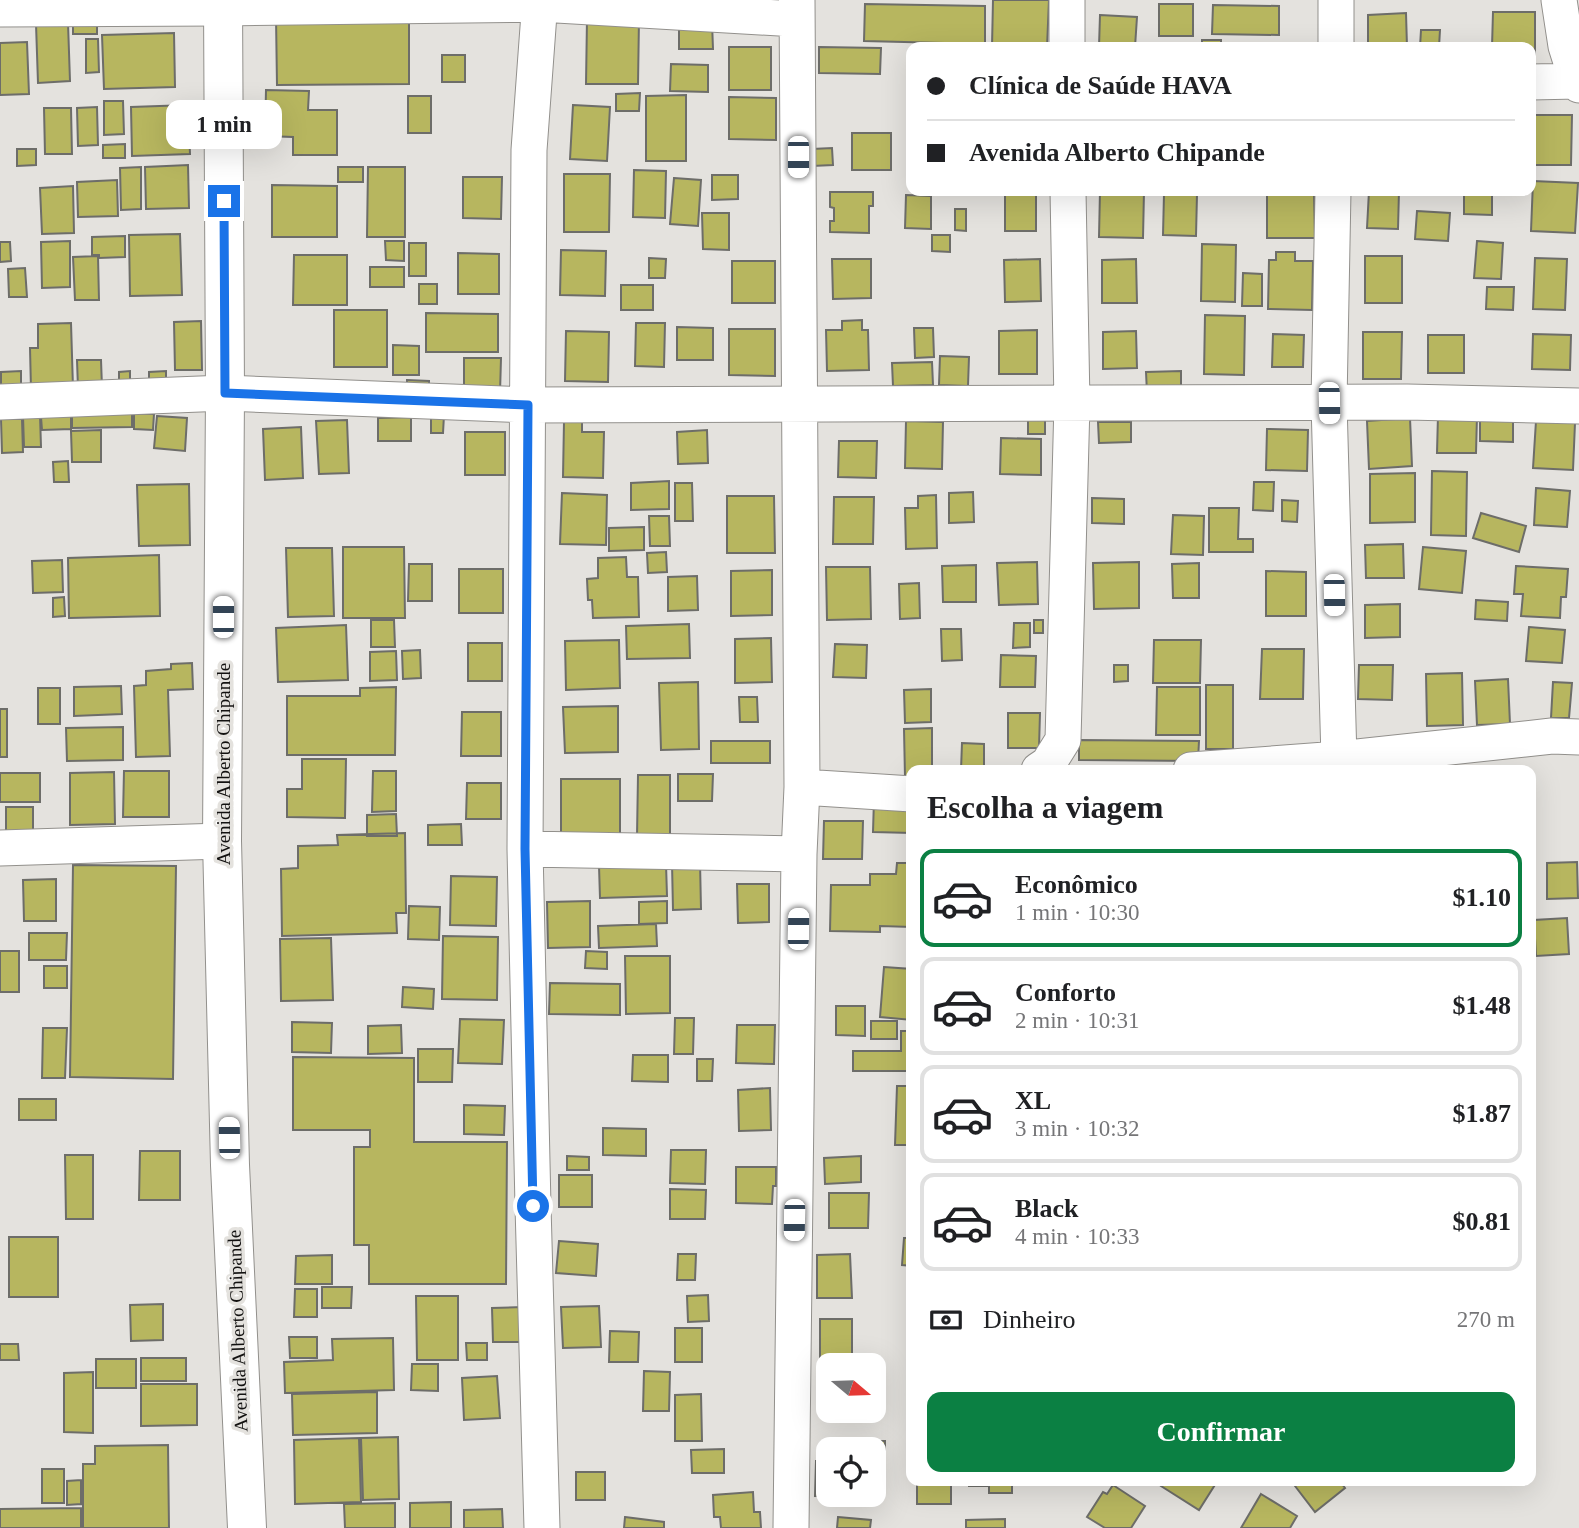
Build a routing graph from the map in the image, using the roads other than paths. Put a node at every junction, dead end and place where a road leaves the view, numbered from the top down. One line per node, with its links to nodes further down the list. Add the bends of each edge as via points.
1 (1068, 0): 8 (street)
2 (1336, 0): 9 (street)
3 (1559, 0): 11 (street)
4 (540, 2): 5 (street); 7 (street); 18 (street, via 529,150)
5 (223, 4): 6 (street); 14 (main road, Avenida Alberto Chipande)
6 (0, 9)
7 (797, 10): 19 (street)
8 (1067, 42)
9 (1336, 42)
10 (1536, 82): 11 (street)
11 (1578, 83)
12 (1068, 196): 16 (street)
13 (1333, 196): 17 (street)
14 (225, 393): 15 (street); 18 (street); 27 (main road, Avenida Alberto Chipande)
15 (0, 401)
16 (1072, 403): 17 (street); 19 (street); 23 (street, via 1063,740)
17 (1329, 403): 20 (street); 22 (street)
18 (528, 405): 19 (street); 29 (street)
19 (800, 405): 25 (street)
20 (1579, 406)
21 (1579, 737): 22 (street)
22 (1339, 759): 24 (street)
23 (1046, 765)
24 (1258, 765)
25 (802, 787): 26 (street); 30 (street)
26 (906, 794)
27 (222, 841): 28 (street); 31 (main road, Avenida Alberto Chipande, via 230,1165)
28 (0, 848)
29 (525, 849): 30 (street); 32 (street)
30 (799, 854): 33 (street)
31 (247, 1528)
32 (542, 1528)
33 (791, 1528)

